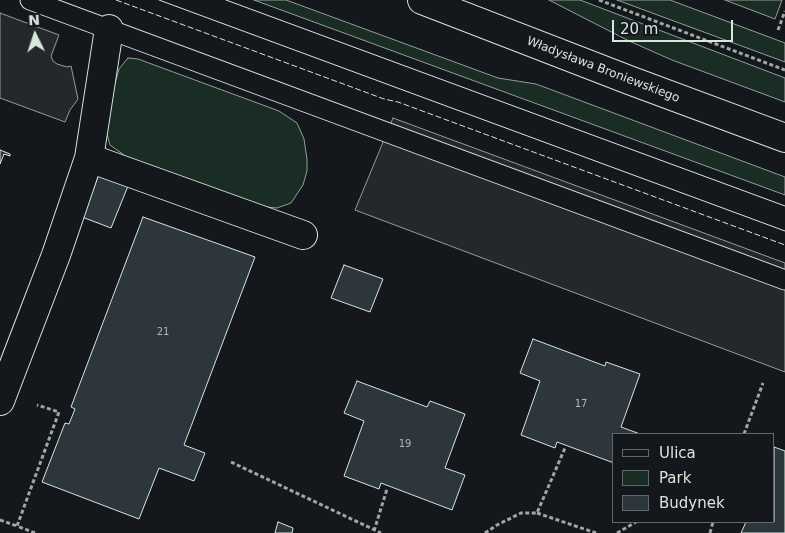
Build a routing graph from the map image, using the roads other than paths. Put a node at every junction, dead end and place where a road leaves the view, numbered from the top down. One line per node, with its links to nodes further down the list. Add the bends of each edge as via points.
1 (30, 0): 3 (lane)
2 (422, 0): 4 (street, Władysława Broniewskiego)
3 (109, 29): 5 (street); 7 (lane)
4 (785, 138)
5 (89, 158): 6 (street); 8 (street)
6 (303, 235)
7 (785, 280)
8 (2, 397)

